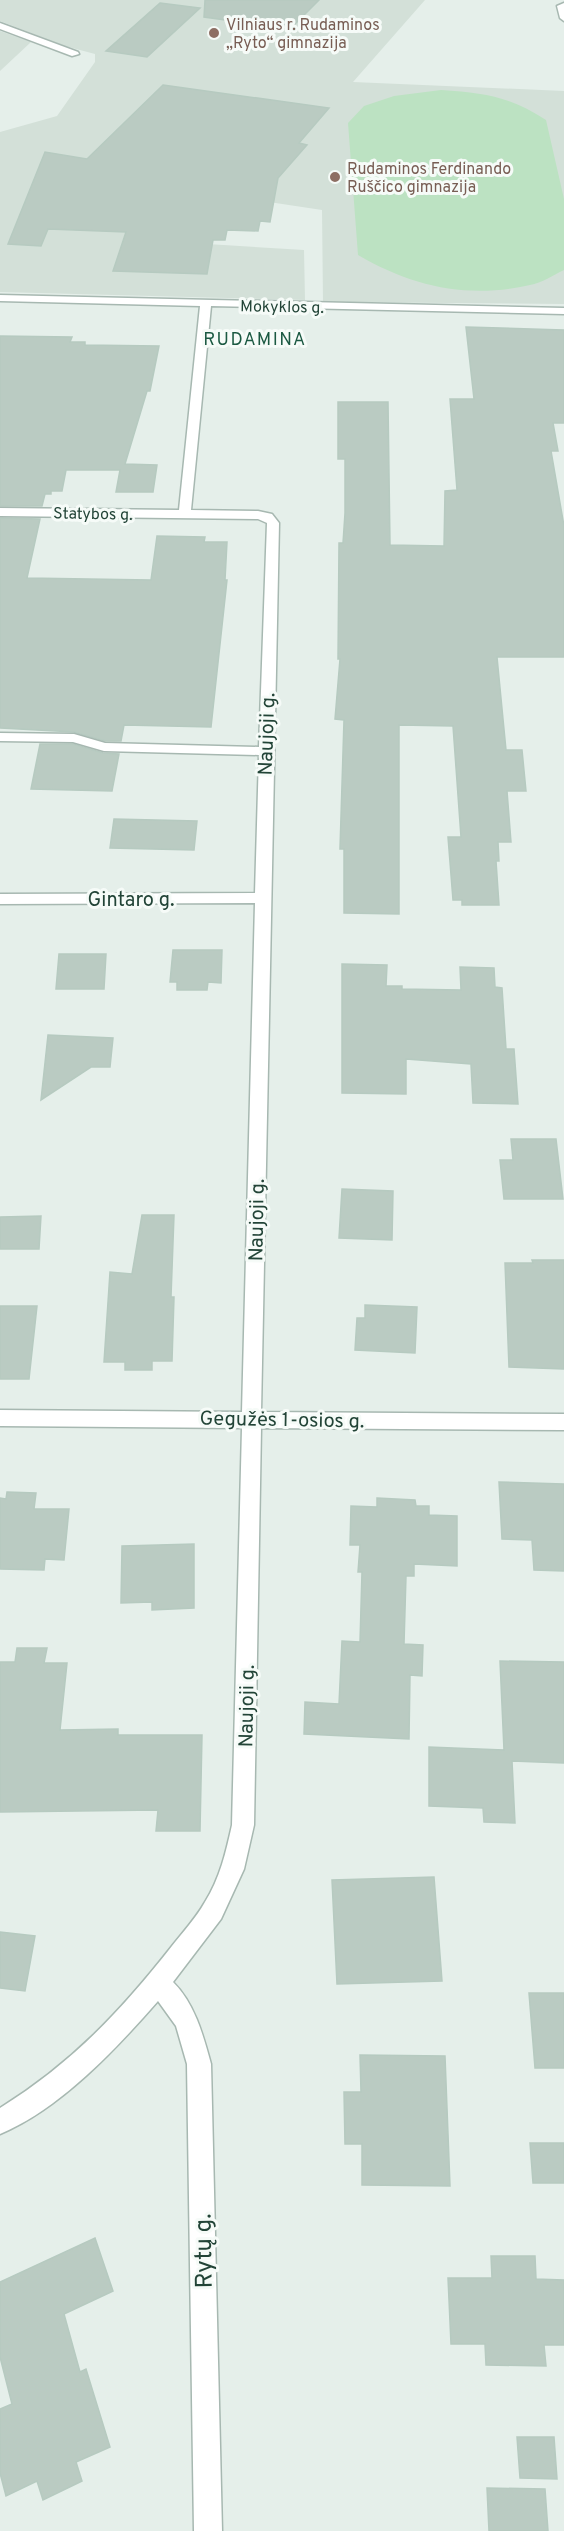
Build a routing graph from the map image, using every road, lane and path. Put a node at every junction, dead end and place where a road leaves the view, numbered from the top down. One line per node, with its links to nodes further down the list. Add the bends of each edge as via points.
1 (552, 0): 2 (street)
2 (562, 6): 3 (street)
3 (564, 18)
4 (0, 26): 5 (street)
5 (75, 54)
6 (0, 298): 7 (street, Mokyklos g.)
7 (206, 304): 8 (street, Mokyklos g.); 10 (street)
8 (564, 311)
9 (0, 512): 10 (street, Statybos g.)
10 (185, 514): 12 (street, Naujoji g., via 258,515 273,523)
11 (0, 737): 12 (street, via 74,738 104,747)
12 (265, 751): 13 (street, Naujoji g.)
13 (261, 898): 14 (street, Gintaro g.); 16 (street, Naujoji g.)
14 (0, 899)
15 (0, 1418): 16 (street, Gegužės 1-osios g.)
16 (253, 1418): 17 (street, Gegužės 1-osios g.); 18 (street, Naujoji g., via 243,1825 233,1869 213,1911)
17 (564, 1422)
18 (157, 1984): 19 (street, Naujoji g., via 102,2046 37,2099); 20 (street, Rytų g., via 173,1997 187,2022 199,2064)
19 (0, 2122)
20 (208, 2531)

